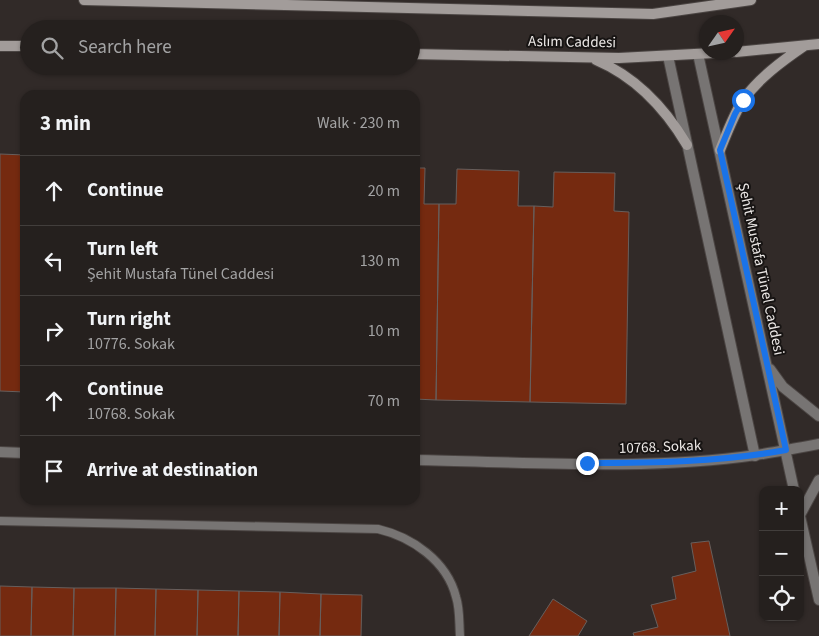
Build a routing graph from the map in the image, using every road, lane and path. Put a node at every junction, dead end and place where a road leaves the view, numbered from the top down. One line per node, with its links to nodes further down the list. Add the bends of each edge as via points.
1 (84, 0): 2 (main road, Aslım Caddesi, via 653,14)
2 (751, 0)
3 (819, 44): 6 (main road)
4 (0, 46): 5 (main road)
5 (20, 46)
6 (804, 46): 7 (main road); 13 (main road, via 770,71 743,100)
7 (744, 51)
8 (420, 54): 11 (main road, Aslım Caddesi)
9 (698, 54): 10 (main road, Aslım Caddesi); 13 (street, Şehit Mustafa Tünel Caddesi)
10 (668, 56): 11 (main road, Aslım Caddesi); 12 (street)
11 (590, 58): 12 (main road, via 618,71 641,88 672,121)
12 (688, 145): 20 (street)
13 (720, 150): 14 (street, Şehit Mustafa Tünel Caddesi)
14 (767, 366): 15 (street, via 783,386); 17 (street, Şehit Mustafa Tünel Caddesi)
15 (819, 416)
16 (819, 444): 17 (street, 10768. Sokak)
17 (786, 450): 20 (street, 10768. Sokak); 23 (street, Şehit Mustafa Tünel Caddesi)
18 (0, 452): 19 (street)
19 (20, 453)
20 (755, 456): 21 (street, 10768. Sokak, via 667,463)
21 (420, 460)
22 (819, 480): 24 (street)
23 (793, 486)
24 (804, 508)
25 (0, 521): 28 (lane, via 378,529 395,533 411,540 427,553 450,580 456,597)
26 (803, 531): 27 (street)
27 (819, 600)
28 (460, 636)

